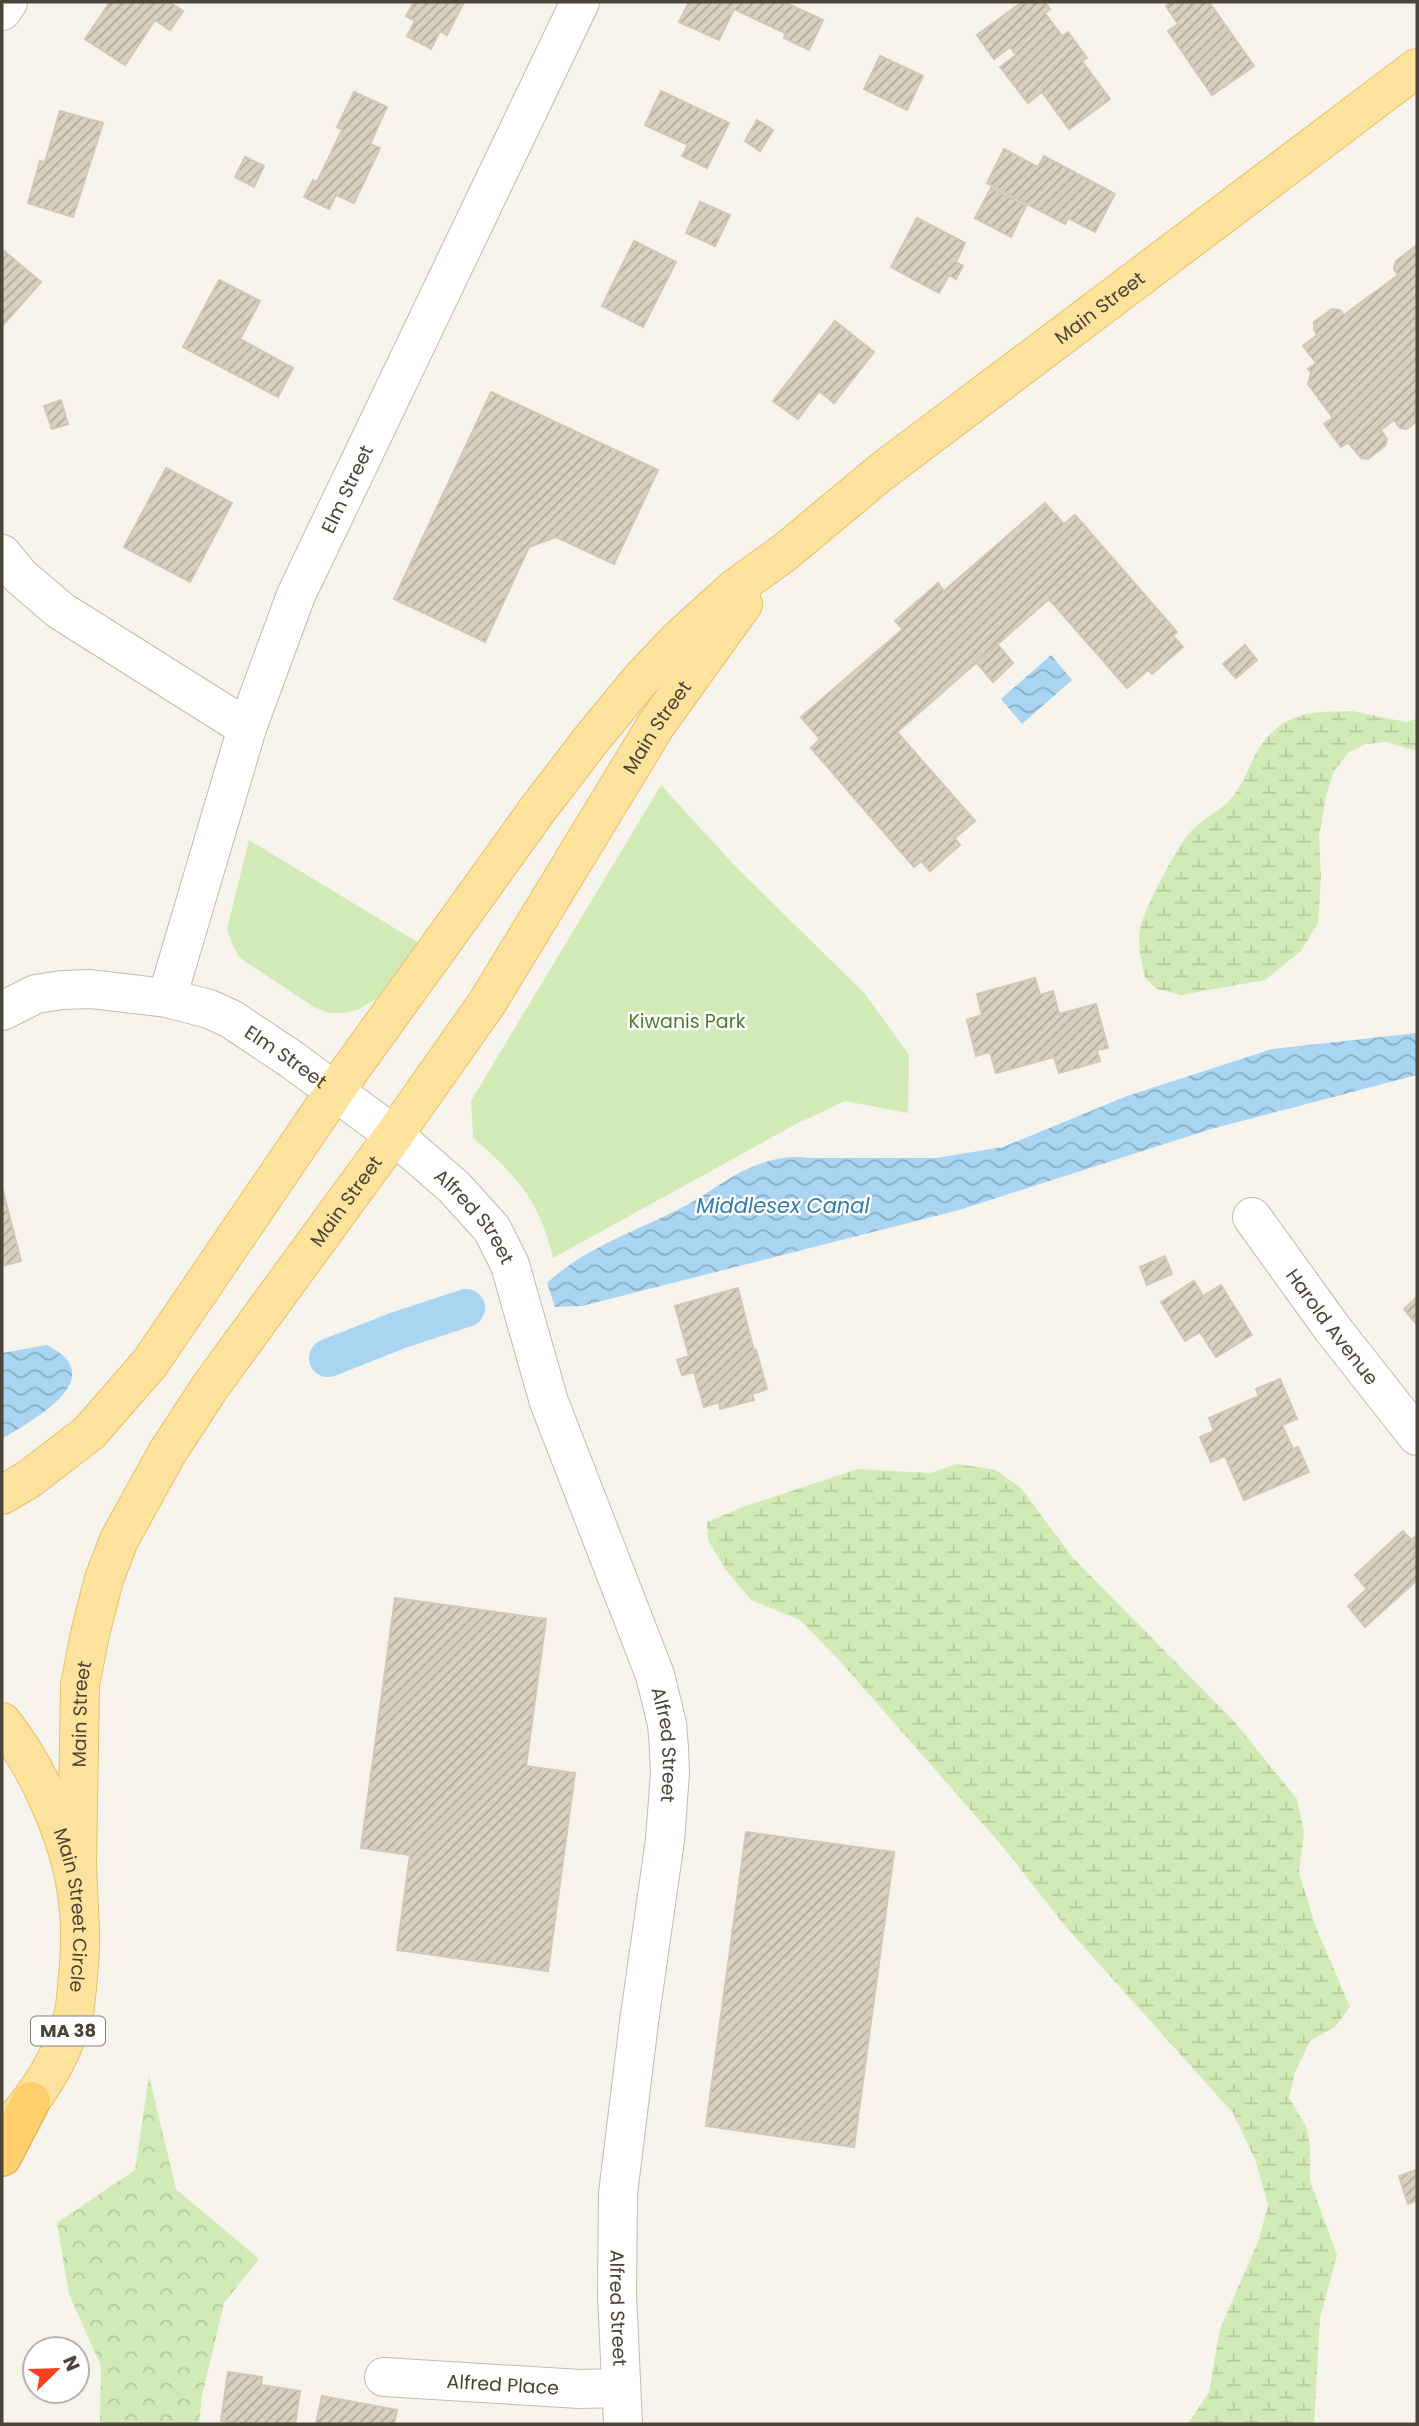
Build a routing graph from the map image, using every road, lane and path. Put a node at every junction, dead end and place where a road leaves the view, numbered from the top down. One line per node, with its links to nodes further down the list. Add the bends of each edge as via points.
1 (8, 2): 3 (street)
2 (580, 2): 7 (street, Elm Street, via 317,548)
3 (2, 11)
4 (1417, 68): 5 (main road, Main Street / MA 38, via 901,457)
5 (783, 553): 10 (main road, Main Street / MA 38, via 678,639 610,716); 11 (main road, Main Street / MA 38, via 656,724 487,1003)
6 (2, 554): 7 (street, via 61,611)
7 (247, 728): 8 (street, Elm Street)
8 (167, 999): 9 (street, Elm Street, via 62,989 36,994); 10 (street, Elm Street, via 231,1019)
9 (2, 1011)
10 (335, 1091): 11 (street, Elm Street); 14 (main road, Main Street / MA 38, via 150,1363 89,1433)
11 (394, 1135): 16 (main road, Main Street / MA 38, via 210,1387 119,1540 80,1685); 21 (street, Alfred Street, via 474,1207 502,1246 550,1402 648,1655 667,1724 670,1773 665,1840 618,2194)
12 (1252, 1217): 13 (street, Harold Avenue)
13 (1417, 1436)
14 (2, 1495)
15 (2, 1722): 16 (main road, Main Street Circle, via 31,1763 57,1820)
16 (79, 1910): 17 (main road, Main Street Circle / MA 38, via 74,2013 51,2070)
17 (31, 2101): 18 (main road, Main Street Circle / MA 38); 19 (highway)
18 (2, 2134)
19 (2, 2157)
20 (384, 2377): 21 (street, Alfred Place, via 580,2389)
21 (622, 2406)

